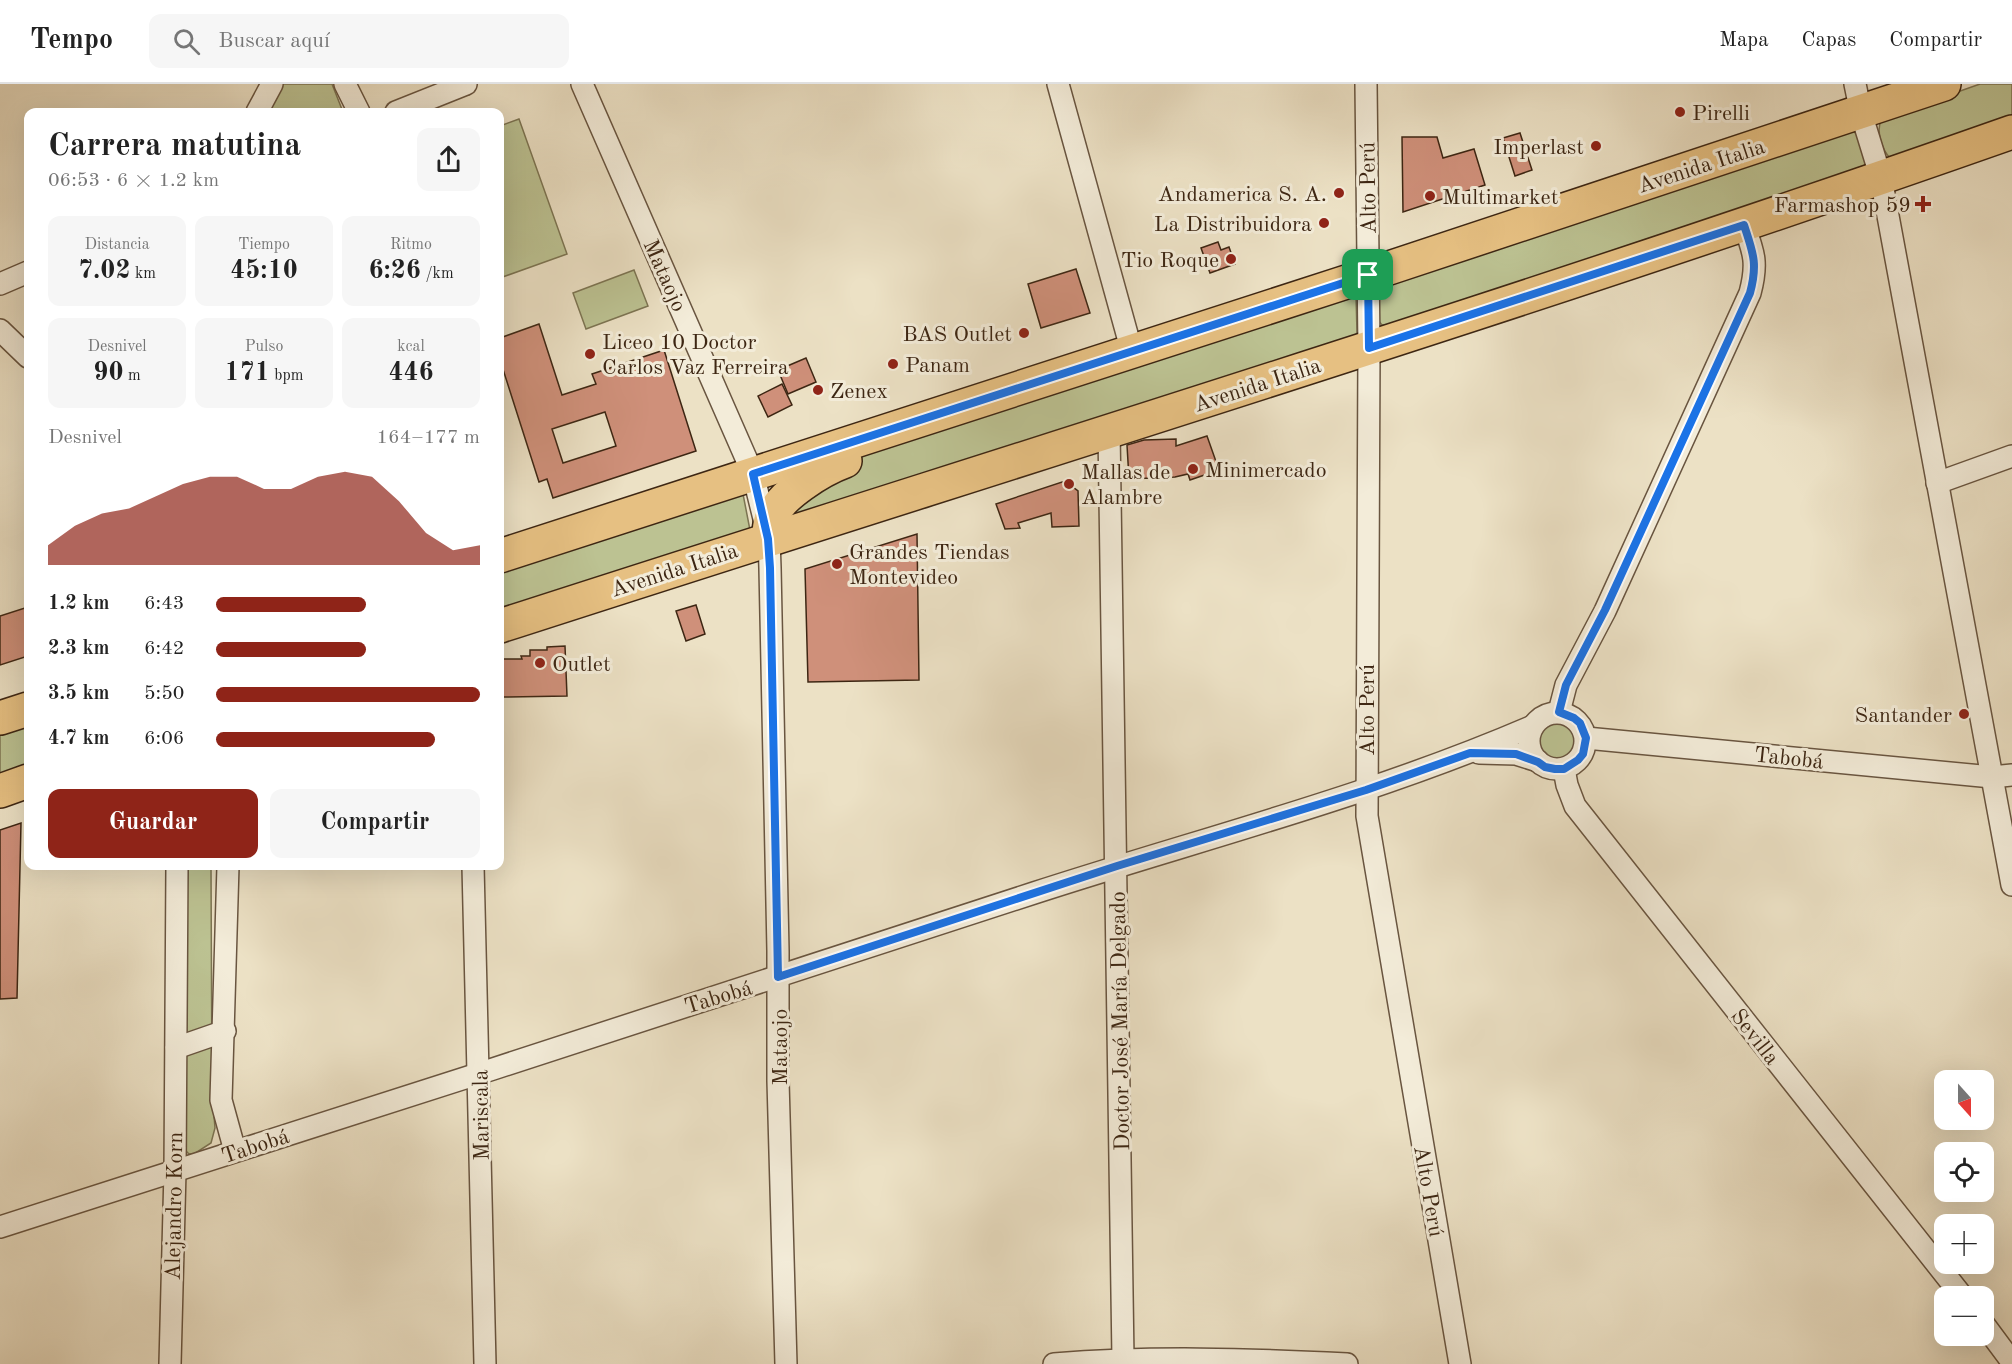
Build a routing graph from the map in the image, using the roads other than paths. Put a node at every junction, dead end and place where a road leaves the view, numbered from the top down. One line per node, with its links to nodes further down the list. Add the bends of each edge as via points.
1 (273, 84): 9 (street)
2 (345, 84): 10 (street)
3 (466, 84): 11 (street)
4 (582, 84): 25 (street, Mataojo)
5 (1058, 84): 20 (street)
6 (1366, 84): 16 (street, Alto Perú)
7 (1919, 87): 8 (main road, Avenida Italia)
8 (1858, 98): 13 (street); 16 (main road, Avenida Italia)
9 (259, 108)
10 (357, 108)
11 (406, 108)
12 (2012, 132): 13 (main road, Avenida Italia)
13 (1881, 178): 14 (main road, Avenida Italia); 26 (street)
14 (1744, 225): 19 (main road, Avenida Italia); 31 (street, via 1755,257 1750,293 1605,610 1566,685)
15 (24, 274): 17 (street)
16 (1368, 275): 19 (street, Alto Perú); 20 (main road, Avenida Italia)
17 (0, 285)
18 (0, 330): 21 (street)
19 (1369, 348): 23 (main road, Avenida Italia); 40 (street, Alto Perú)
20 (1132, 352): 22 (main road, Avenida Italia)
21 (24, 353)
22 (953, 410): 25 (main road, Avenida Italia); 27 (main road, via 917,438 829,467 806,482 782,502 771,518)
23 (1109, 431): 27 (main road, Avenida Italia); 42 (street, Doctor José María Delgado)
24 (2012, 456): 26 (street)
25 (753, 474): 27 (street, Mataojo); 28 (main road, Avenida Italia)
26 (1937, 483): 38 (street)
27 (768, 539): 29 (main road, Avenida Italia); 47 (street, Mataojo)
28 (504, 555)
29 (504, 625)
30 (24, 710): 32 (main road)
31 (1559, 712): 33 (street, Tabobá, via 1544,716); 34 (street, via 1580,723)
32 (0, 718)
33 (1533, 726): 35 (street, Tabobá); 36 (street, via 1529,745)
34 (1586, 738): 37 (street, via 1583,754); 38 (street, Tabobá)
35 (1470, 753): 36 (street, Tabobá, via 1516,754); 40 (street, Tabobá)
36 (1538, 762): 37 (street, Tabobá, via 1545,767)
37 (1564, 769): 54 (street, Sevilla, via 1575,806)
38 (2002, 776): 46 (street)
39 (24, 782): 41 (main road)
40 (1366, 790): 42 (street, Tabobá); 63 (street, Alto Perú, via 1367,816)
41 (0, 791)
42 (1117, 866): 47 (street, Tabobá); 56 (street, Doctor José María Delgado)
43 (177, 870): 49 (street, Alejandro Korn)
44 (228, 870): 48 (street)
45 (473, 870): 50 (street, Mariscala)
46 (2012, 885)
47 (778, 977): 50 (street, Tabobá); 60 (street, Mataojo)
48 (225, 1031): 49 (street); 51 (street, via 221,1100)
49 (176, 1048): 52 (street, Alejandro Korn)
50 (479, 1074): 51 (street, Tabobá); 59 (street, Mariscala)
51 (235, 1151): 52 (street, Tabobá)
52 (175, 1171): 53 (street, Tabobá); 58 (street, Alejandro Korn)
53 (0, 1227)
54 (1954, 1286)
55 (1994, 1338): 57 (street)
56 (1123, 1359): 61 (street); 62 (street)
57 (2012, 1362)
58 (170, 1364)
59 (485, 1364)
60 (786, 1364)
61 (1053, 1364)
62 (1347, 1364)
63 (1460, 1364)

